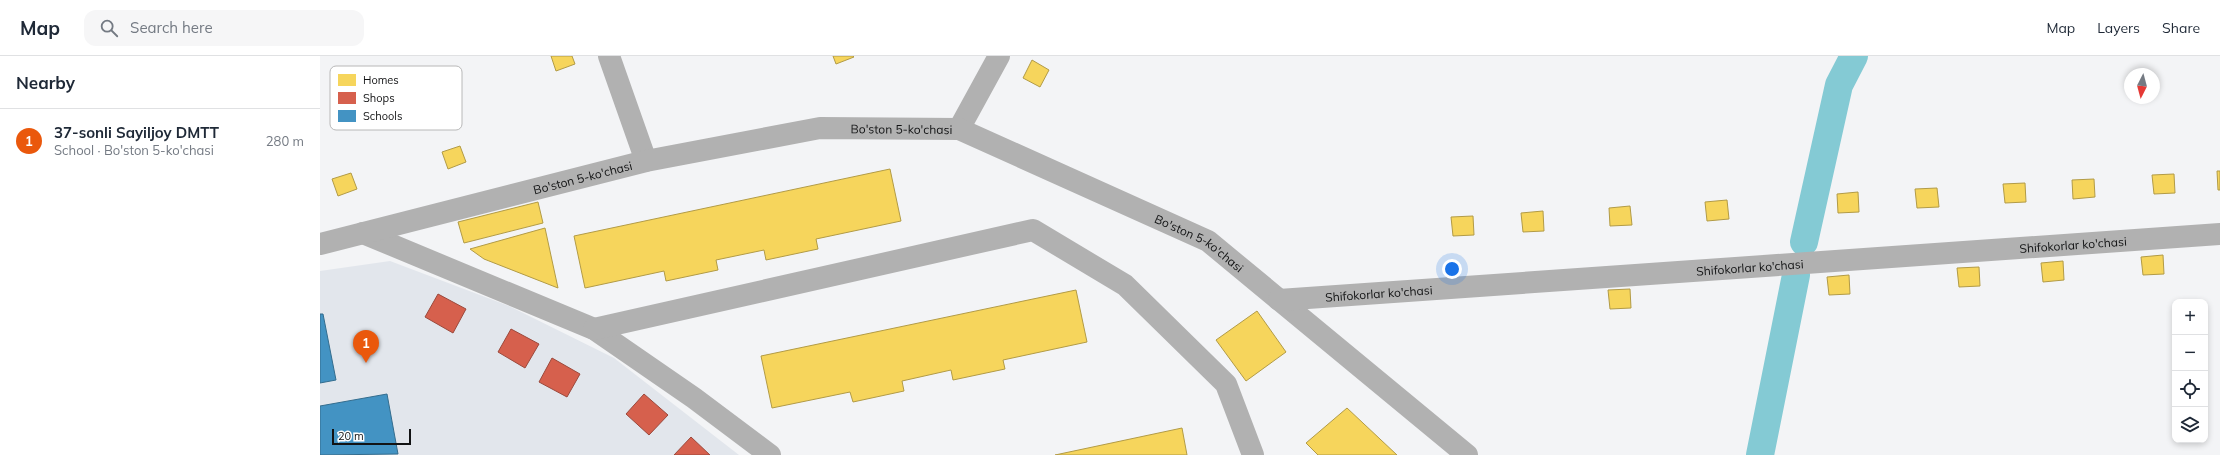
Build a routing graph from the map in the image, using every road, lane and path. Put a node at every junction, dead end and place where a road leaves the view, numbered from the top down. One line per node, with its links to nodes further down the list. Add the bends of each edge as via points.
1 (609, 56): 4 (street)
2 (999, 56): 3 (street)
3 (959, 129): 4 (street, Bo'ston 5-ko'chasi, via 820,128); 8 (street, Bo'ston 5-ko'chasi, via 1208,241)
4 (646, 161): 5 (street, Bo'ston 5-ko'chasi)
5 (363, 233): 7 (street, Bo'ston 5-ko'chasi); 9 (street)
6 (2220, 234): 8 (street, Shifokorlar ko'chasi)
7 (320, 244)
8 (1279, 300): 12 (street, Bo'ston 5-ko'chasi)
9 (594, 328): 10 (street); 11 (street, via 1033,230 1125,285 1226,384)
10 (770, 455)
11 (1253, 455)
12 (1467, 455)

